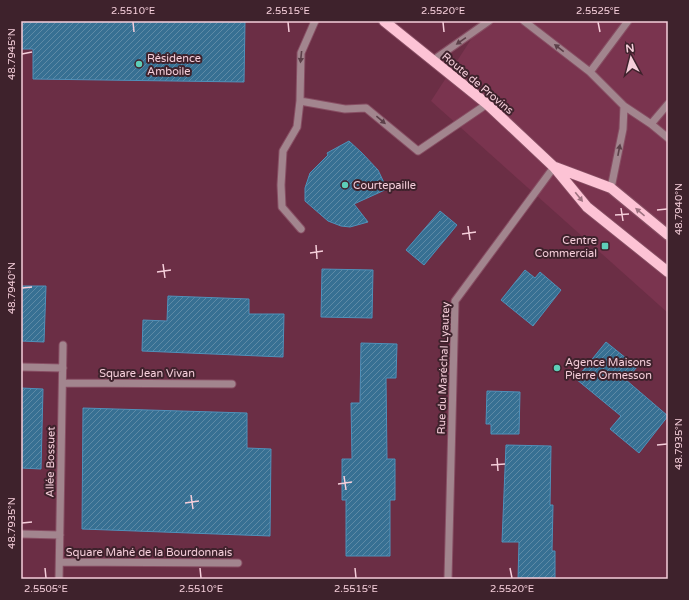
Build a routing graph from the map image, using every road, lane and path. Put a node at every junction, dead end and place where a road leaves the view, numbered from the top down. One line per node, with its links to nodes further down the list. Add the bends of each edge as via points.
1 (315, 21): 8 (street, one-way to 8, via 301,53)
2 (384, 21): 6 (main road, Route de Provins)
3 (489, 21): 6 (street, one-way to 6)
4 (524, 21): 7 (street, one-way to 4)
5 (628, 21): 7 (street)
6 (432, 61): 9 (main road, Route de Provins)
7 (590, 72): 11 (street)
8 (300, 102): 9 (street, one-way to 9, via 345,109 366,108 418,151); 16 (street, via 297,127 283,152 281,185 282,207)
9 (487, 104): 14 (main road, Route de Provins)
10 (668, 104): 12 (street)
11 (624, 106): 12 (street); 15 (street, one-way to 11, via 623,130)
12 (651, 124): 13 (street)
13 (668, 138)
14 (554, 167): 15 (main road, Route de Provins); 18 (main road, Route de Provins, one-way to 18, via 587,207); 29 (street, Rue du Maréchal Lyautey, via 455,301)
15 (611, 188): 17 (main road, Route de Provins, one-way to 15)
16 (301, 229)
17 (668, 235)
18 (668, 272)
19 (63, 345): 21 (street, Allée Bossuet)
20 (21, 367): 21 (street)
21 (63, 368): 22 (street, Allée Bossuet)
22 (62, 383): 23 (street, Square Jean Vivan); 25 (street, Allée Bossuet)
23 (232, 384)
24 (21, 534): 25 (street)
25 (60, 535): 26 (street, Allée Bossuet)
26 (60, 562): 27 (street, Square Mahé de la Bourdonnais); 28 (street, Allée Bossuet)
27 (238, 563)
28 (59, 579)
29 (448, 579)

